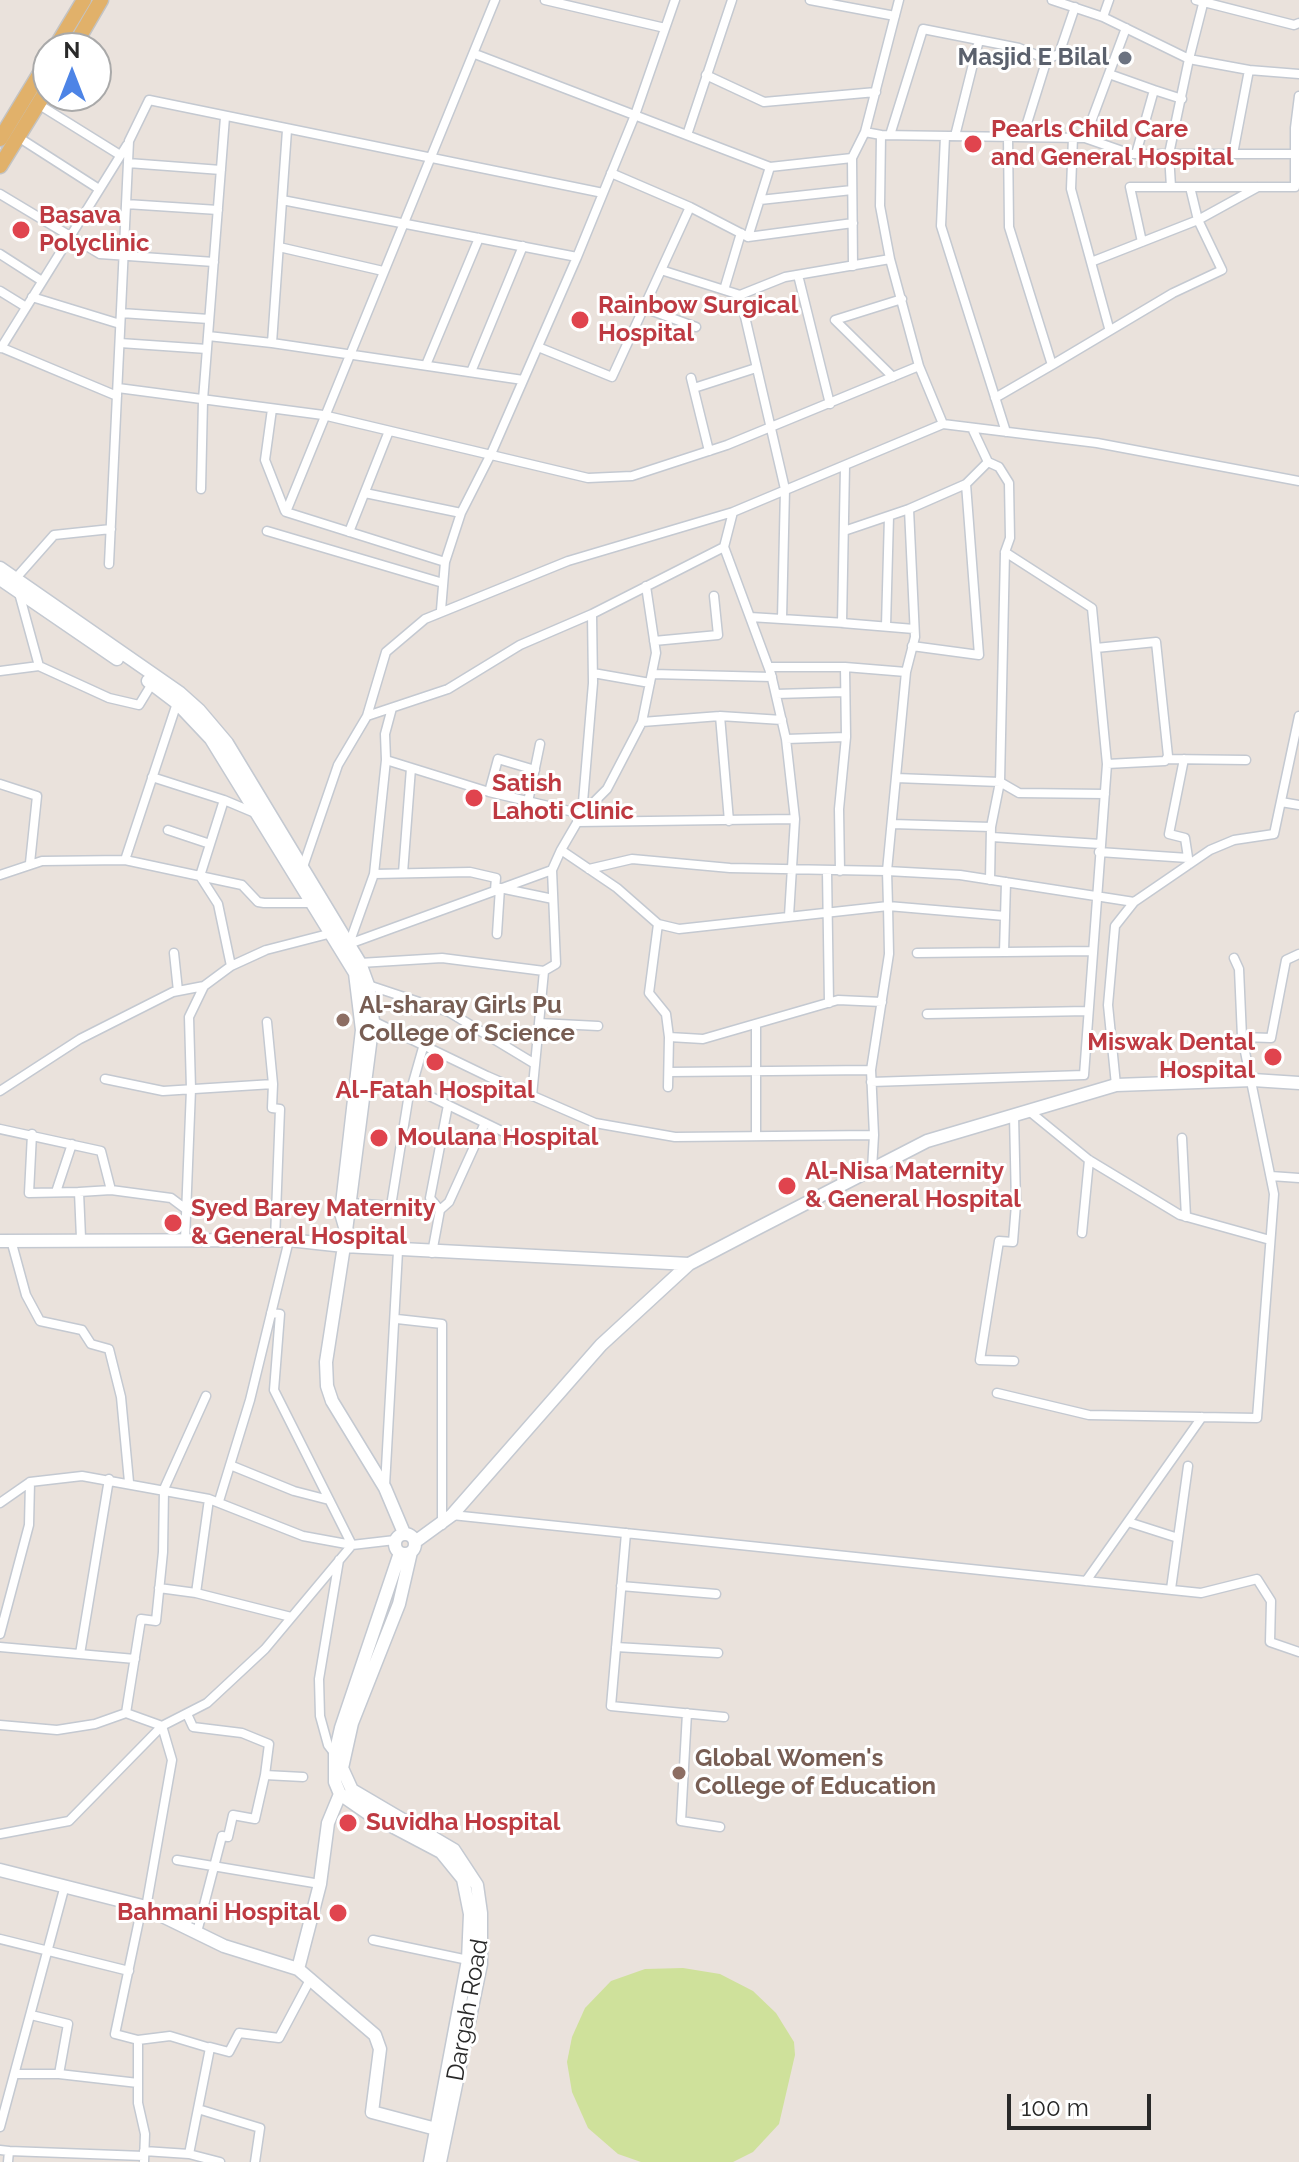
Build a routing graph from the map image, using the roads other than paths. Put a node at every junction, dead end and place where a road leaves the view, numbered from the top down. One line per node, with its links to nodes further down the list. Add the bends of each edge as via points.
1 (84, 0): 18 (main road)
2 (101, 0): 19 (main road)
3 (495, 0): 21 (street)
4 (545, 0): 16 (street)
5 (675, 0): 16 (street)
6 (732, 0): 27 (street)
7 (810, 0): 13 (street)
8 (899, 0): 13 (street)
9 (1052, 0): 12 (street)
10 (1109, 0): 14 (street)
11 (1202, 1): 15 (street); 23 (street)
12 (1075, 7): 14 (street); 22 (street, via 1059,54)
13 (895, 16): 30 (street)
14 (1103, 17): 17 (street)
15 (1299, 23)
16 (665, 28): 35 (street)
17 (1126, 28): 23 (street); 25 (street)
18 (65, 32)
19 (82, 32)
20 (979, 40): 22 (street); 41 (street, via 923,29); 42 (street)
21 (475, 54): 35 (street); 56 (street)
22 (1047, 59): 44 (street)
23 (1189, 59): 24 (street); 32 (street)
24 (1249, 70): 26 (street); 52 (street)
25 (1109, 74): 29 (street); 47 (street)
26 (1299, 74)
27 (706, 75): 30 (street, via 764,102); 40 (street)
28 (32, 86): 48 (main road)
29 (1154, 90): 32 (street); 50 (street)
30 (876, 92): 39 (street)
31 (1299, 96): 37 (street)
32 (1182, 99): 51 (street)
33 (33, 112): 45 (main road)
34 (51, 112): 54 (street)
35 (635, 115): 40 (street); 61 (street)
36 (225, 117): 38 (street); 49 (street, via 149,100); 60 (street)
37 (1297, 128): 53 (street)
38 (287, 130): 56 (street); 70 (street)
39 (865, 132): 41 (street); 55 (street)
40 (687, 135): 59 (street)
41 (885, 135): 42 (street); 87 (street, via 880,206)
42 (950, 136): 43 (street); 124 (street, via 941,226)
43 (1008, 136): 44 (street); 115 (street, via 1009,227)
44 (1023, 136): 46 (street)
45 (18, 137): 58 (main road); 66 (street)
46 (1073, 137): 47 (street); 89 (street, via 1071,189)
47 (1085, 138): 50 (street)
48 (0, 139)
49 (129, 141): 54 (street); 57 (street)
50 (1136, 154): 51 (street)
51 (1169, 154): 52 (street); 62 (street)
52 (1233, 154): 53 (street)
53 (1295, 154): 65 (street)
54 (120, 155): 66 (street)
55 (852, 158): 59 (street); 67 (street)
56 (430, 160): 68 (street); 76 (street)
57 (128, 163): 60 (street); 72 (street)
58 (0, 166)
59 (770, 167): 71 (street)
60 (221, 170): 74 (street)
61 (611, 173): 68 (street); 73 (street)
62 (1171, 187): 63 (street); 81 (street, via 1130,187)
63 (1190, 187): 64 (street); 75 (street)
64 (1258, 187): 65 (street); 75 (street)
65 (1297, 188)
66 (99, 189): 79 (street)
67 (852, 190): 71 (street); 77 (street)
68 (603, 193): 86 (street)
69 (0, 194): 79 (street)
70 (282, 200): 76 (street); 83 (street)
71 (760, 200): 78 (street)
72 (126, 204): 74 (street); 85 (street)
73 (690, 207): 78 (street); 91 (street)
74 (218, 210): 88 (street)
75 (1198, 220): 81 (street); 106 (street, via 1222,270)
76 (403, 223): 80 (street); 92 (street)
77 (853, 223): 78 (street); 90 (street)
78 (745, 235): 95 (street)
79 (70, 237): 85 (street, via 100,254); 94 (street)
80 (479, 238): 82 (street); 114 (street)
81 (1142, 242): 89 (street)
82 (523, 246): 86 (street); 118 (street)
83 (279, 247): 92 (street); 109 (street)
84 (0, 254): 94 (street)
85 (123, 257): 88 (street); 102 (street)
86 (577, 257): 110 (street)
87 (890, 259): 90 (street); 99 (street)
88 (214, 262): 103 (street)
89 (1091, 262): 106 (street)
90 (853, 266): 93 (street)
91 (661, 270): 95 (street); 101 (street)
92 (383, 271): 113 (street)
93 (798, 275): 97 (street); 126 (street)
94 (42, 281): 98 (street)
95 (724, 290): 97 (street)
96 (0, 291): 100 (street)
97 (740, 295): 117 (street)
98 (32, 297): 100 (street); 104 (street)
99 (902, 299): 116 (street); 119 (street, via 835,320)
100 (26, 307): 111 (street)
101 (644, 308): 105 (street); 110 (street, via 612,377)
102 (121, 313): 103 (street); 104 (street)
103 (209, 319): 107 (street)
104 (120, 324): 108 (street)
105 (696, 327)
106 (1109, 328): 115 (street)
107 (208, 336): 109 (street); 112 (street)
108 (120, 343): 112 (street); 123 (street)
109 (272, 343): 113 (street)
110 (538, 347): 121 (street)
111 (0, 348): 123 (street)
112 (207, 349): 125 (street)
113 (348, 352): 114 (street); 128 (street)
114 (426, 365): 118 (street)
115 (1052, 365): 124 (street)
116 (919, 366): 119 (street); 129 (street)
117 (756, 368): 122 (street); 130 (street)
118 (471, 372): 121 (street)
119 (893, 377): 126 (street)
120 (691, 378): 122 (street)
121 (523, 380): 135 (street)
122 (694, 388): 134 (street)
123 (117, 392): 125 (street); 148 (street)
124 (995, 398): 133 (street)
125 (203, 400): 127 (street); 140 (street)
126 (830, 404): 130 (street)
127 (272, 409): 128 (street); 144 (street, via 265,460)
128 (323, 415): 132 (street); 144 (street)
129 (943, 424): 131 (street); 137 (street)
130 (771, 427): 134 (street); 141 (street)
131 (972, 428): 133 (street); 136 (street)
132 (389, 431): 135 (street); 142 (street)
133 (1006, 432): 138 (street, via 1097,443)
134 (709, 451): 135 (street, via 632,476 588,478)
135 (491, 454): 146 (street)
136 (988, 462): 139 (street); 153 (street, via 999,467 1009,483 1010,538)
137 (845, 466): 141 (street); 150 (street)
138 (1299, 481)
139 (966, 484): 143 (street); 170 (street, via 979,655)
140 (201, 489)
141 (785, 489): 145 (street); 165 (street)
142 (365, 493): 146 (street); 151 (street)
143 (909, 509): 147 (street); 168 (street)
144 (286, 512): 151 (street)
145 (733, 512): 152 (street); 162 (street, via 568,561)
146 (461, 513): 154 (street)
147 (889, 516): 150 (street); 167 (street)
148 (111, 529): 155 (street); 159 (street, via 54,535)
149 (267, 531): 158 (street)
150 (844, 531): 166 (street)
151 (349, 532): 154 (street)
152 (724, 547): 160 (street); 164 (street)
153 (1005, 552): 171 (street, via 1092,608); 203 (street)
154 (445, 562): 158 (street)
155 (109, 564)
156 (0, 568): 159 (main road)
157 (0, 579): 159 (main road)
158 (443, 583): 162 (street)
159 (17, 584): 172 (street); 180 (main road)
160 (646, 586): 163 (street); 169 (street)
161 (714, 596): 169 (street, via 718,635)
162 (441, 610): 185 (street, via 386,652)
163 (592, 614): 177 (street); 184 (street, via 520,645 448,689)
164 (750, 617): 165 (street); 173 (street)
165 (782, 619): 166 (street)
166 (845, 623): 167 (street)
167 (886, 626): 168 (street)
168 (914, 629): 170 (street)
169 (654, 641): 179 (street)
170 (912, 646): 176 (street)
171 (1096, 648): 194 (street, via 1156,642); 198 (street)
172 (39, 666): 175 (street); 180 (street, via 109,698 139,705)
173 (769, 667): 174 (street); 178 (street)
174 (845, 667): 176 (street); 181 (street)
175 (0, 671)
176 (906, 672): 202 (street)
177 (593, 673): 179 (street); 212 (street)
178 (772, 677): 179 (street); 182 (street)
179 (651, 678): 189 (street)
180 (154, 680): 183 (main road); 224 (main road, via 199,710 227,743)
181 (844, 692): 182 (street); 190 (street)
182 (776, 694): 188 (street)
183 (177, 703): 201 (street); 211 (main road, via 211,739)
184 (392, 708): 185 (street); 196 (street)
185 (367, 716): 224 (street, via 338,765)
186 (720, 716): 188 (street); 189 (street); 214 (street)
187 (1299, 716): 191 (street)
188 (782, 720): 192 (street)
189 (642, 722): 212 (street, via 607,789)
190 (846, 737): 192 (street); 229 (street)
191 (1296, 738): 209 (street)
192 (786, 739): 213 (street)
193 (540, 744): 200 (street)
194 (1168, 759): 195 (street); 198 (street)
195 (1184, 759): 197 (street); 222 (street, via 1169,834 1185,838)
196 (386, 760): 199 (street); 232 (street)
197 (1246, 760)
198 (1107, 764): 206 (street)
199 (411, 768): 205 (street); 231 (street)
200 (535, 770): 205 (street, via 498,759); 208 (street)
201 (152, 777): 207 (street); 221 (street)
202 (896, 778): 203 (street); 215 (street)
203 (1000, 782): 206 (street, via 1019,793); 217 (street)
204 (0, 784): 223 (street, via 37,796)
205 (489, 792): 208 (street)
206 (1105, 794): 219 (street)
207 (224, 800): 211 (street); 218 (street)
208 (528, 802): 212 (street)
209 (1281, 802): 210 (street); 222 (street, via 1274,834 1225,843)
210 (1299, 805)
211 (255, 813): 241 (main road)
212 (579, 818): 214 (street); 220 (street)
213 (795, 819): 214 (street); 227 (street)
214 (729, 821)
215 (892, 824): 217 (street); 230 (street)
216 (168, 830): 218 (street)
217 (992, 832): 219 (street); 235 (street)
218 (210, 844): 234 (street)
219 (1099, 848): 222 (street); 238 (street)
220 (561, 850): 225 (street); 226 (street)
221 (125, 860): 223 (street); 234 (street)
222 (1188, 861): 240 (street)
223 (30, 863): 233 (street)
224 (303, 867): 247 (main road)
225 (589, 869): 227 (street, via 632,859); 246 (street)
226 (552, 870): 237 (street); 239 (street)
227 (792, 871): 228 (street); 244 (street)
228 (827, 871): 229 (street); 243 (street)
229 (840, 871): 230 (street)
230 (887, 871): 235 (street); 242 (street)
231 (403, 873): 232 (street); 237 (street, via 470,872 496,878)
232 (374, 874): 249 (street)
233 (0, 875)
234 (200, 876): 241 (street, via 242,885 264,903); 257 (street, via 218,904)
235 (990, 880): 236 (street)
236 (1006, 882): 238 (street); 245 (street)
237 (498, 889): 239 (street); 248 (street); 249 (street)
238 (1095, 897): 240 (street); 250 (street)
239 (553, 899): 258 (street, via 556,964)
240 (1134, 902): 283 (street, via 1115,926 1108,1005)
241 (311, 903): 247 (main road)
242 (888, 906): 243 (street); 245 (street); 262 (street)
243 (827, 911): 244 (street); 263 (street)
244 (789, 916): 246 (street, via 679,929)
245 (1005, 916): 251 (street)
246 (658, 924): 271 (street, via 649,993 666,1014)
247 (336, 932): 249 (main road); 257 (street, via 266,950); 311 (main road, via 352,966 362,1030 341,1213)
248 (497, 934)
249 (349, 944): 256 (main road)
250 (1092, 951): 251 (street); 264 (street)
251 (1004, 952): 253 (street)
252 (174, 953): 261 (street)
253 (917, 953)
254 (1299, 954): 272 (street, via 1286,960 1271,1038)
255 (1234, 958): 272 (street)
256 (360, 963): 258 (street, via 442,958); 259 (main road)
257 (231, 966): 260 (street)
258 (544, 971): 268 (street)
259 (368, 985): 266 (main road); 274 (street, via 449,1012)
260 (204, 986): 261 (street); 286 (street, via 189,1017)
261 (178, 991): 287 (street, via 80,1039)
262 (882, 1002): 263 (street); 275 (street)
263 (829, 1003): 269 (street)
264 (1088, 1011): 265 (street); 280 (street, via 1084,1075)
265 (927, 1014)
266 (373, 1021): 273 (street); 307 (main road)
267 (267, 1022): 282 (street)
268 (539, 1023): 270 (street); 274 (street)
269 (756, 1024): 271 (street, via 703,1039); 276 (street)
270 (598, 1026)
271 (669, 1037): 277 (street)
272 (1242, 1037): 279 (street)
273 (424, 1044): 284 (street); 288 (street)
274 (535, 1064): 288 (street)
275 (871, 1070): 276 (street); 280 (street)
276 (756, 1071): 277 (street); 296 (street)
277 (669, 1072): 285 (street)
278 (105, 1079): 286 (street, via 151,1090)
279 (1253, 1080): 281 (main road); 283 (main road); 302 (street)
280 (871, 1082): 295 (street)
281 (1299, 1083)
282 (273, 1084): 286 (street); 316 (street, via 272,1108 280,1109)
283 (1116, 1085): 290 (main road)
284 (411, 1087): 289 (street); 307 (street, via 391,1206)
285 (668, 1087)
286 (191, 1089): 308 (street)
287 (0, 1091)
288 (532, 1096): 296 (street, via 595,1123 675,1137)
289 (448, 1105): 292 (street); 309 (street, via 430,1198)
290 (1029, 1111): 291 (main road); 300 (street)
291 (1014, 1115): 301 (main road, via 927,1141); 325 (street, via 1013,1242 999,1241 980,1360)
292 (485, 1123): 297 (street); 309 (street, via 449,1202)
293 (0, 1129): 294 (street)
294 (32, 1134): 299 (street); 305 (street, via 29,1193)
295 (874, 1135): 296 (street); 301 (street)
296 (756, 1136)
297 (514, 1137)
298 (1182, 1138): 310 (street)
299 (72, 1144): 304 (street, via 101,1151); 305 (street)
300 (1089, 1160): 310 (street); 312 (street)
301 (872, 1169): 322 (main road)
302 (1271, 1176): 303 (street); 318 (street)
303 (1299, 1178)
304 (111, 1190): 306 (street); 308 (street, via 171,1198)
305 (56, 1192): 306 (street)
306 (79, 1192): 313 (street)
307 (352, 1203): 311 (main road)
308 (187, 1210): 315 (street)
309 (440, 1210): 321 (street)
310 (1186, 1217): 318 (street)
311 (345, 1227): 319 (main road)
312 (1082, 1233)
313 (81, 1238): 314 (main road); 315 (main road)
314 (6, 1240): 333 (street, via 40,1321 82,1330 91,1344 109,1349 121,1397)
315 (185, 1240): 316 (main road)
316 (275, 1240): 317 (main road)
317 (289, 1240): 319 (main road); 323 (street)
318 (1270, 1240): 328 (street, via 1257,1418)
319 (344, 1246): 320 (main road); 334 (main road, via 327,1386)
320 (398, 1251): 321 (main road); 324 (street)
321 (432, 1253): 322 (main road)
322 (689, 1264): 340 (main road, via 601,1345)
323 (271, 1313): 329 (street); 337 (street, via 280,1314 274,1390)
324 (397, 1319): 334 (street); 342 (street, via 442,1324)
325 (1014, 1361)
326 (997, 1393): 328 (street, via 1089,1415)
327 (206, 1396): 335 (street)
328 (1202, 1417): 341 (street)
329 (230, 1465): 337 (street); 338 (street)
330 (1188, 1466): 345 (street)
331 (109, 1479): 332 (street, via 82,1476); 333 (street); 362 (street)
332 (30, 1482): 339 (street); 355 (street, via 21,1565)
333 (129, 1482): 335 (street)
334 (385, 1488): 344 (main road)
335 (164, 1489): 336 (street); 351 (street)
336 (209, 1499): 338 (street); 353 (street)
337 (329, 1500): 346 (street)
338 (219, 1501): 346 (street, via 303,1536)
339 (0, 1503)
340 (452, 1515): 342 (main road); 343 (street)
341 (1128, 1522): 345 (street); 349 (street)
342 (442, 1525): 347 (main road)
343 (626, 1533): 349 (street); 350 (street)
344 (399, 1536): 346 (street); 347 (main road); 347 (main road)
345 (1178, 1538): 352 (street)
346 (352, 1545): 348 (street)
347 (408, 1549): 370 (main road); 407 (main road, Dargah Road, via 399,1604 352,1723 342,1768 352,1790 454,1850 477,1885 481,1964)
348 (340, 1559): 356 (street); 370 (street, via 319,1679 320,1716)
349 (1086, 1581): 352 (street)
350 (621, 1586): 354 (street); 359 (street)
351 (159, 1588): 353 (street); 363 (street, via 156,1621 141,1619)
352 (1171, 1589): 360 (street, via 1201,1593 1257,1579 1271,1601 1270,1642)
353 (196, 1593): 356 (street)
354 (716, 1594)
355 (4, 1598): 357 (street)
356 (291, 1617): 366 (street, via 265,1649 207,1703)
357 (0, 1634)
358 (0, 1647): 362 (street)
359 (616, 1647): 361 (street); 365 (street, via 611,1706)
360 (1299, 1652)
361 (718, 1653)
362 (80, 1654): 363 (street)
363 (135, 1659): 364 (street)
364 (126, 1713): 368 (street, via 57,1730); 369 (street)
365 (687, 1713): 367 (street); 375 (street, via 681,1821)
366 (187, 1714): 369 (street); 371 (street, via 193,1727 242,1733 269,1744)
367 (724, 1717)
368 (0, 1725)
369 (162, 1726): 376 (street, via 69,1821); 382 (street, via 172,1760)
370 (335, 1754): 373 (main road)
371 (265, 1775): 372 (street); 378 (street, via 255,1819 233,1815)
372 (303, 1777)
373 (340, 1794): 380 (main road, via 328,1823); 387 (main road, Dargah Road, via 452,1863 463,1879 470,1914)
374 (0, 1824): 376 (street)
375 (720, 1827)
376 (0, 1834)
377 (177, 1860): 378 (street)
378 (215, 1867): 380 (street); 383 (street)
379 (0, 1870): 381 (main road)
380 (320, 1884): 388 (main road)
381 (64, 1889): 382 (main road); 386 (street)
382 (144, 1907): 383 (main road); 389 (street)
383 (197, 1932): 388 (main road)
384 (0, 1939): 386 (street)
385 (373, 1940): 387 (street)
386 (48, 1953): 389 (street); 391 (street)
387 (468, 1960): 399 (main road, Dargah Road)
388 (298, 1969): 390 (main road)
389 (129, 1971): 392 (street, via 115,2034)
390 (311, 1977): 393 (street, via 279,2038 238,2033 229,2051); 399 (main road, via 378,2042 372,2112)
391 (31, 2015): 394 (street); 395 (street, via 68,2024)
392 (138, 2040): 393 (street, via 170,2036); 396 (street)
393 (210, 2047): 397 (street)
394 (17, 2074): 395 (street); 398 (street)
395 (59, 2074): 396 (street)
396 (138, 2083): 402 (street)
397 (198, 2109): 401 (street); 405 (street, via 260,2128)
398 (1, 2123)
399 (436, 2129): 406 (main road, Dargah Road)
400 (5, 2150): 402 (street); 403 (street)
401 (189, 2154): 402 (street); 404 (street)
402 (144, 2156)
403 (8, 2162)
404 (220, 2162)
405 (255, 2162)
406 (430, 2162)
407 (440, 2162)

